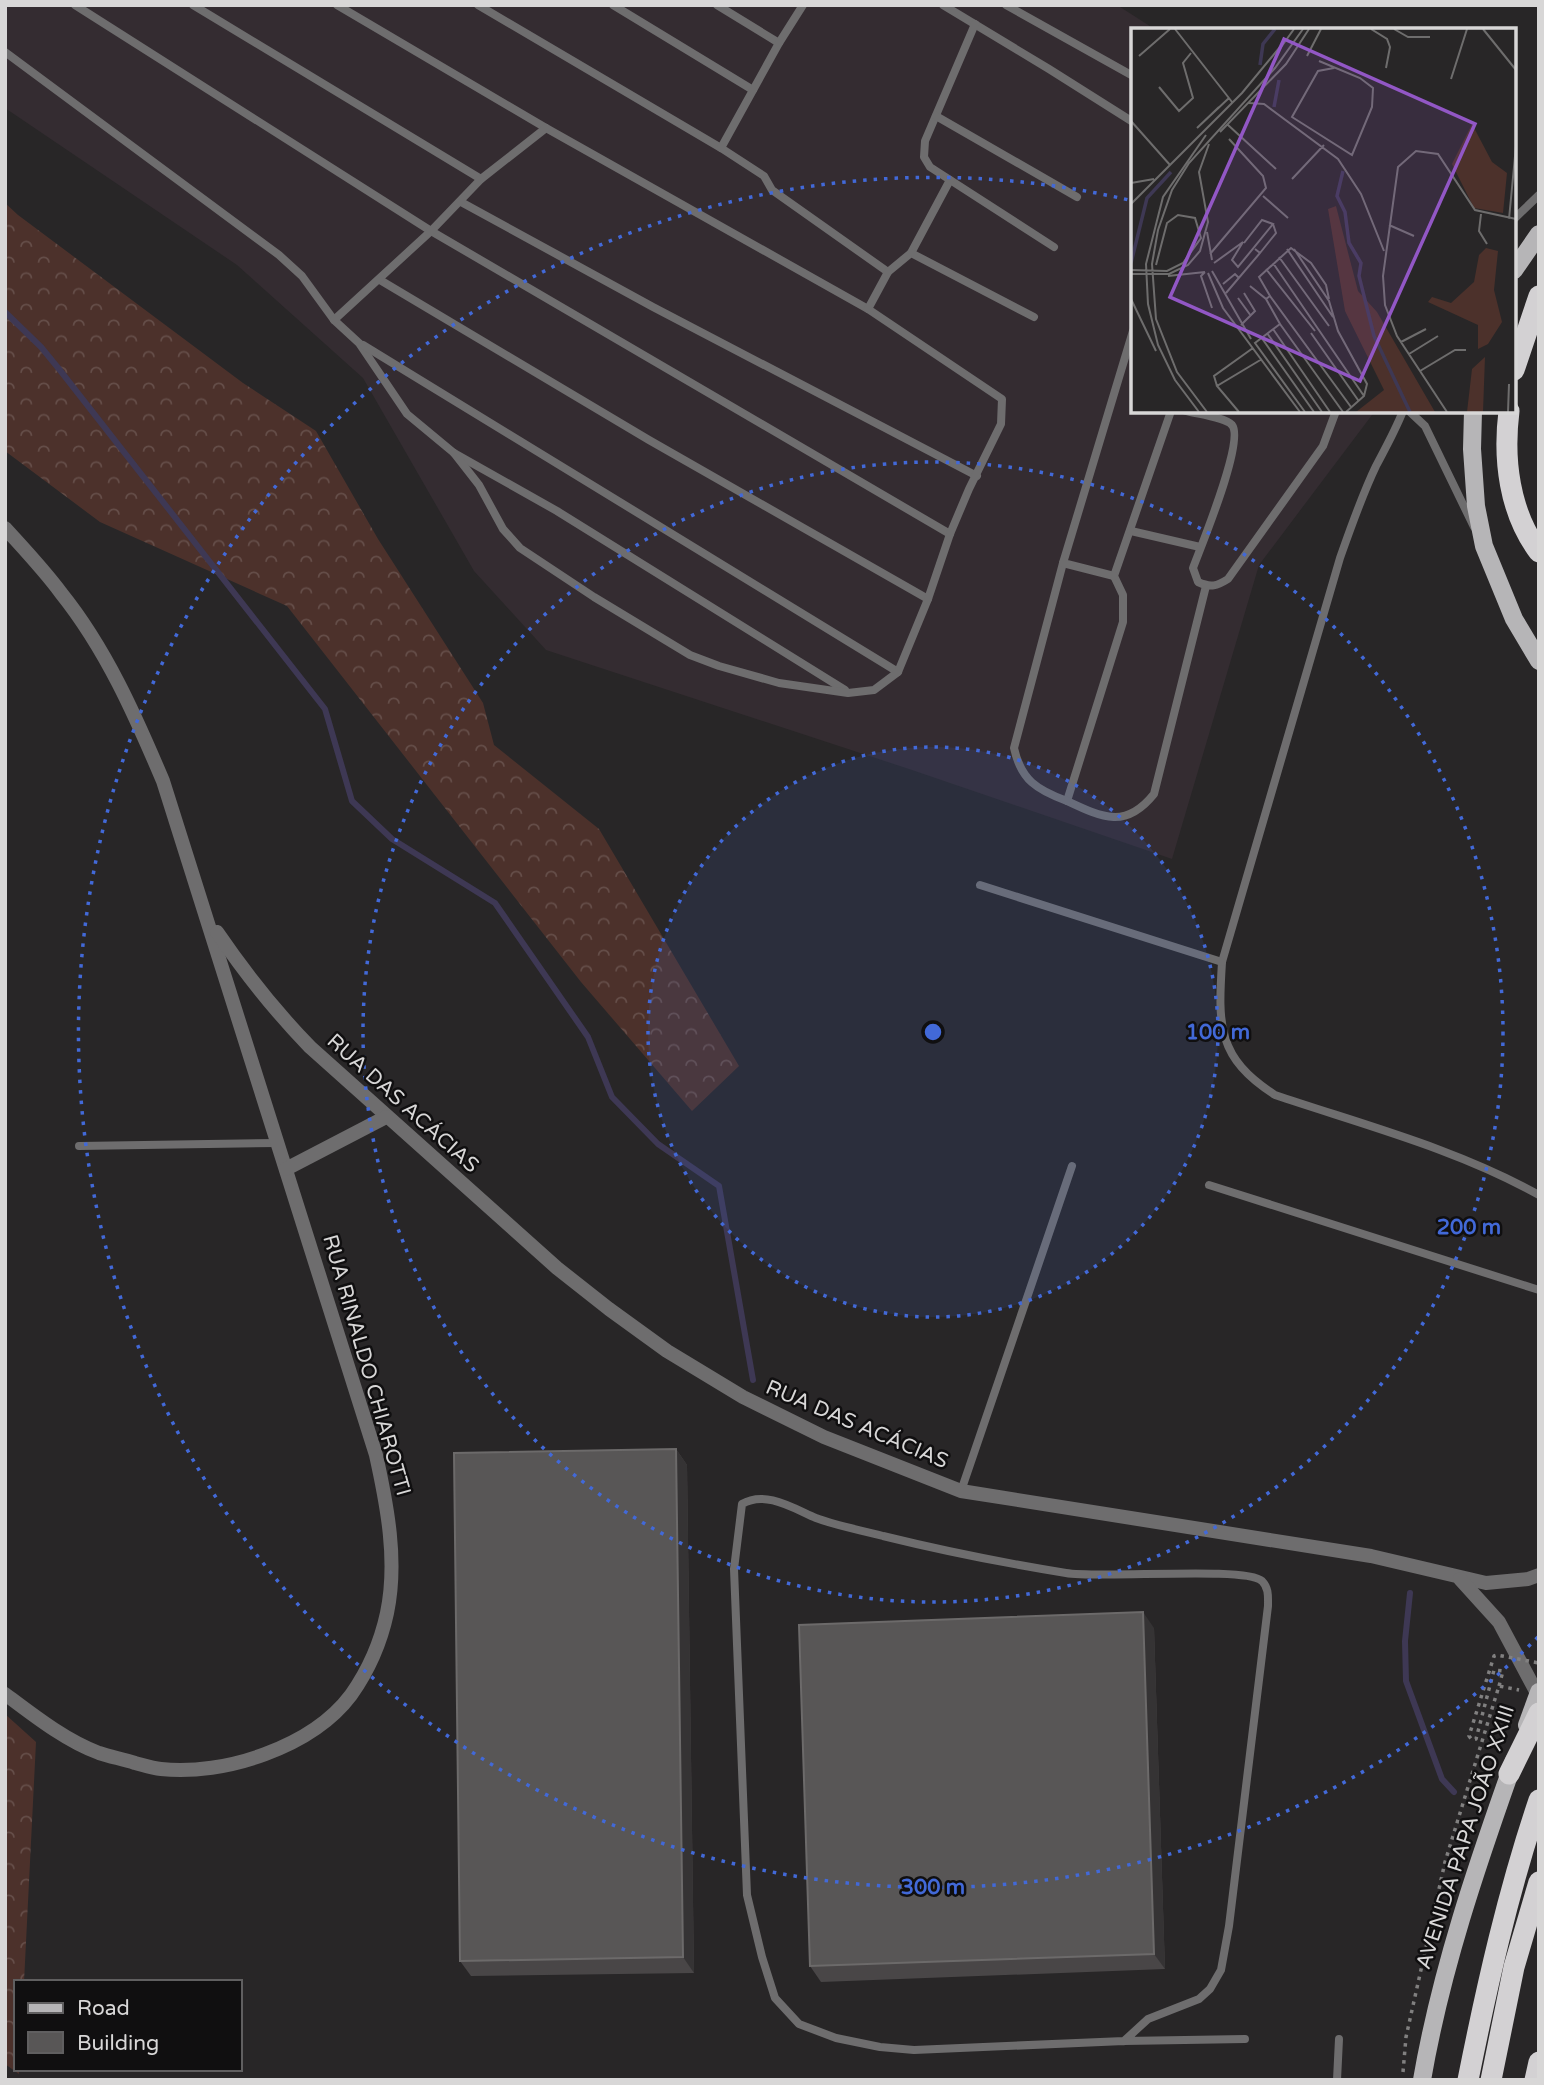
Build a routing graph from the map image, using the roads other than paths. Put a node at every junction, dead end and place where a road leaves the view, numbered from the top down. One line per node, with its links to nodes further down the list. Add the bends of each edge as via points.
1 (75, 5): 25 (lane)
2 (193, 5): 19 (lane)
3 (337, 5): 17 (lane)
4 (478, 5): 18 (lane)
5 (613, 5): 14 (lane)
6 (717, 5): 11 (lane)
7 (803, 5): 11 (lane)
8 (943, 5): 10 (lane)
9 (1006, 5): 13 (lane)
10 (975, 24): 15 (lane); 16 (lane)
11 (779, 43): 14 (lane)
12 (5, 52): 35 (lane, via 279,255 302,276)
13 (1131, 75)
14 (752, 90): 18 (lane)
15 (936, 116): 20 (lane, via 923,156 930,167); 22 (lane)
16 (1131, 121)
17 (547, 128): 19 (lane); 33 (lane)
18 (721, 148): 30 (lane)
19 (481, 179): 23 (lane)
20 (950, 180): 27 (lane); 28 (lane)
21 (1539, 195): 24 (lane)
22 (1077, 198)
23 (461, 202): 25 (lane); 47 (lane)
24 (1516, 217)
25 (431, 231): 31 (lane); 50 (lane)
26 (1539, 234): 29 (main road)
27 (1054, 247)
28 (911, 253): 30 (lane); 34 (lane)
29 (1516, 267)
30 (888, 272): 33 (lane)
31 (380, 280): 35 (lane); 57 (lane)
32 (1539, 296): 38 (highway)
33 (868, 309): 47 (lane, via 1002,398 1001,424)
34 (1034, 317)
35 (334, 320): 37 (lane)
36 (1131, 339): 54 (lane)
37 (359, 343): 46 (lane, via 407,414); 59 (lane)
38 (1516, 364)
39 (1170, 413): 49 (lane)
40 (1195, 413): 52 (lane, via 1225,420 1235,433)
41 (1335, 413): 56 (lane, via 1323,446 1228,579)
42 (1402, 413): 64 (lane, via 1340,558)
43 (1411, 413): 51 (lane, via 1425,426)
44 (1473, 413): 51 (main road, via 1476,506)
45 (1509, 413): 53 (highway, via 1510,489)
46 (454, 453): 60 (lane, via 557,511); 60 (lane, via 520,548 594,597 719,666 779,683)
47 (977, 476): 50 (lane)
48 (5, 528): 63 (street, RUA RINALDO CHIAROTTI, via 63,594 108,663 163,781)
49 (1131, 531): 52 (lane); 55 (lane)
50 (950, 534): 57 (lane)
51 (1484, 546): 58 (main road, via 1514,619)
52 (1200, 547): 56 (lane, via 1194,576)
53 (1539, 552)
54 (1063, 563): 55 (lane); 61 (lane, via 1014,748 1018,766 1028,779)
55 (1114, 576): 61 (lane, via 1124,595 1123,622)
56 (1206, 586): 61 (lane, via 1154,794 1142,810 1126,817 1087,811)
57 (928, 599): 59 (lane)
58 (1539, 661)
59 (898, 672): 60 (lane, via 874,690)
60 (848, 693)
61 (1067, 801)
62 (980, 885): 64 (lane)
63 (208, 919): 65 (street, RUA DAS ACÁCIAS, via 280,1017); 66 (street, RUA RINALDO CHIAROTTI)
64 (1222, 962): 71 (lane, via 1220,1022 1238,1065 1255,1082 1275,1095 1463,1158)
65 (386, 1117): 69 (street); 73 (street, RUA DAS ACÁCIAS, via 557,1268 667,1351 743,1397 824,1437)
66 (278, 1143): 67 (lane); 69 (street, RUA RINALDO CHIAROTTI)
67 (79, 1146)
68 (1072, 1166): 73 (lane)
69 (286, 1169): 76 (street, RUA RINALDO CHIAROTTI, via 376,1455 389,1513 387,1612 372,1658 350,1695 321,1725 274,1751 220,1768 160,1769 98,1752)
70 (1209, 1185): 72 (lane)
71 (1539, 1195)
72 (1539, 1290)
73 (961, 1491): 75 (street, RUA DAS ACÁCIAS, via 1371,1556)
74 (1539, 1575): 75 (street, RUA DAS ACÁCIAS, via 1506,1583)
75 (1460, 1579): 77 (street, via 1499,1622)
76 (5, 1694)
77 (1538, 1700): 78 (highway)
78 (1509, 1774): 86 (main road, AVENIDA PAPA JOÃO XXIII, via 1458,1923)
79 (1539, 1800): 87 (highway, via 1518,1860)
80 (1539, 1882): 88 (highway, via 1514,1967)
81 (1245, 2039): 83 (lane)
82 (1339, 2039): 85 (lane)
83 (1124, 2041): 83 (lane, via 1148,2019 1199,2000 1221,1970 1268,1606 1268,1591 1262,1581 1223,1573 1078,1576 953,1554 752,1497 742,1504 734,1569 747,1895 775,1998 799,2024 880,2048)
84 (1539, 2062): 89 (highway)
85 (1337, 2080)
86 (1422, 2080)
87 (1468, 2080)
88 (1491, 2080)
89 (1535, 2080)

